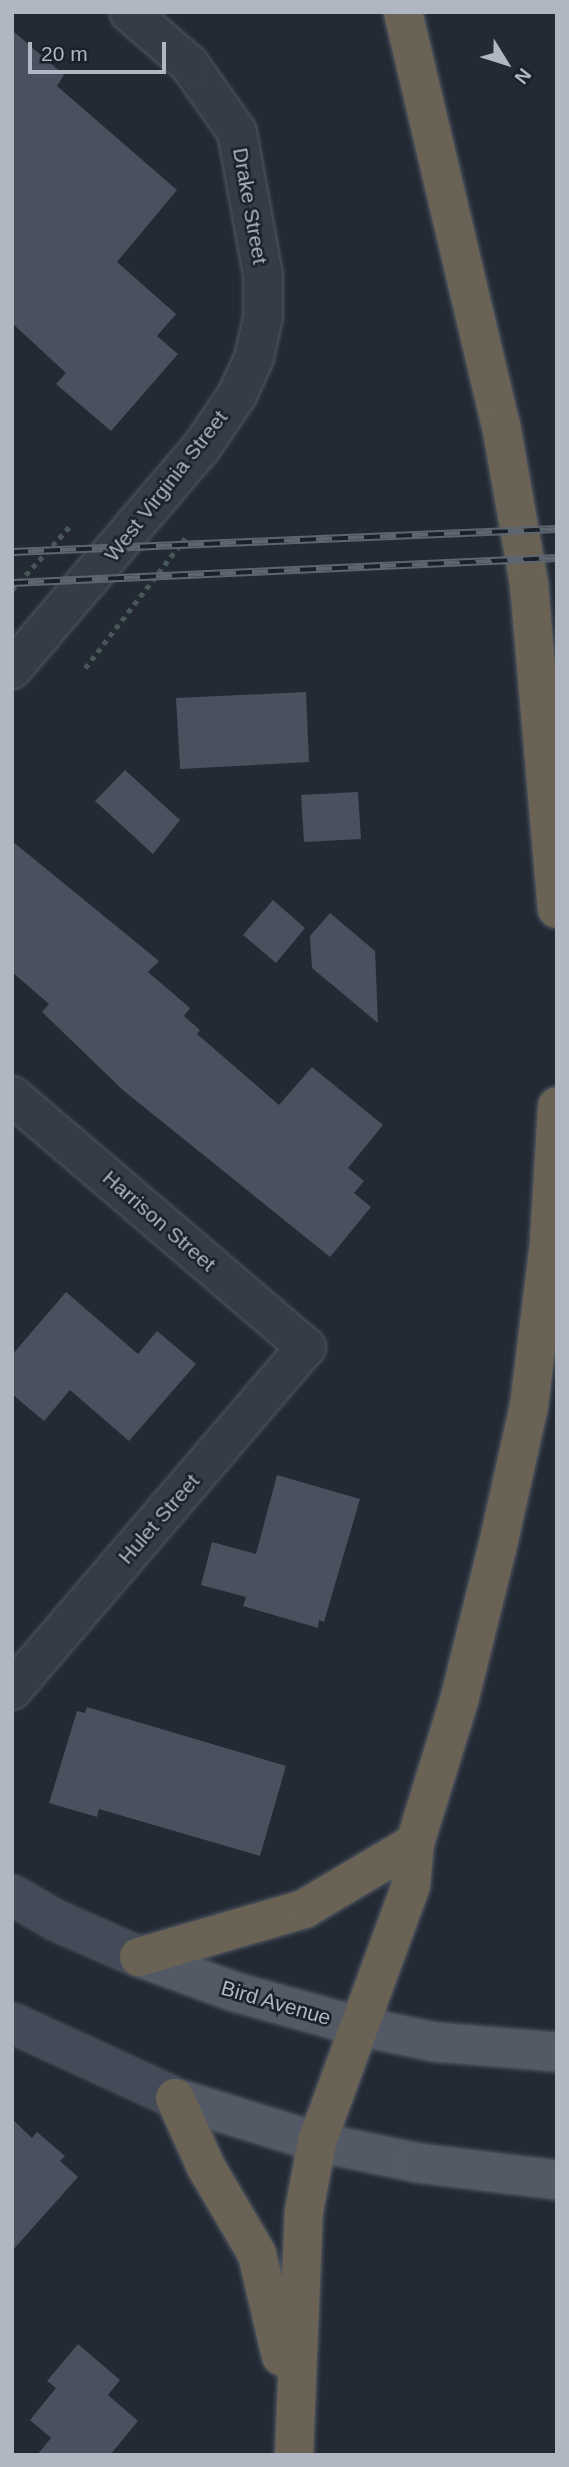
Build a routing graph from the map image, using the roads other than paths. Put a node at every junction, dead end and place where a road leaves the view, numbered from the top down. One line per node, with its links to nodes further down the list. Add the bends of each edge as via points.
1 (129, 12): 3 (street, Drake Street, via 189,64 237,132)
2 (403, 12): 5 (highway, via 501,425 529,584)
3 (263, 275): 4 (street, West Virginia Street, via 263,317 254,358 237,395 148,515)
4 (12, 669)
5 (557, 909)
6 (12, 1096): 8 (street, Harrison Street)
7 (557, 1106): 10 (highway, via 549,1242 530,1406 459,1701)
8 (306, 1347): 9 (street, Hulet Street)
9 (12, 1690)
10 (415, 1843): 12 (highway, via 304,1909); 14 (highway, via 411,1885)
11 (12, 1895): 12 (main road, Bird Avenue)
12 (139, 1957): 14 (main road, Bird Avenue, via 235,1992)
13 (12, 2023): 16 (main road)
14 (358, 2026): 15 (main road, Bird Avenue, via 436,2042); 17 (highway)
15 (556, 2052)
16 (175, 2098): 17 (main road); 19 (highway, via 206,2167 257,2254 273,2307)
17 (317, 2142): 18 (main road, via 418,2163); 19 (highway, via 304,2211)
18 (547, 2179)
19 (294, 2444)

